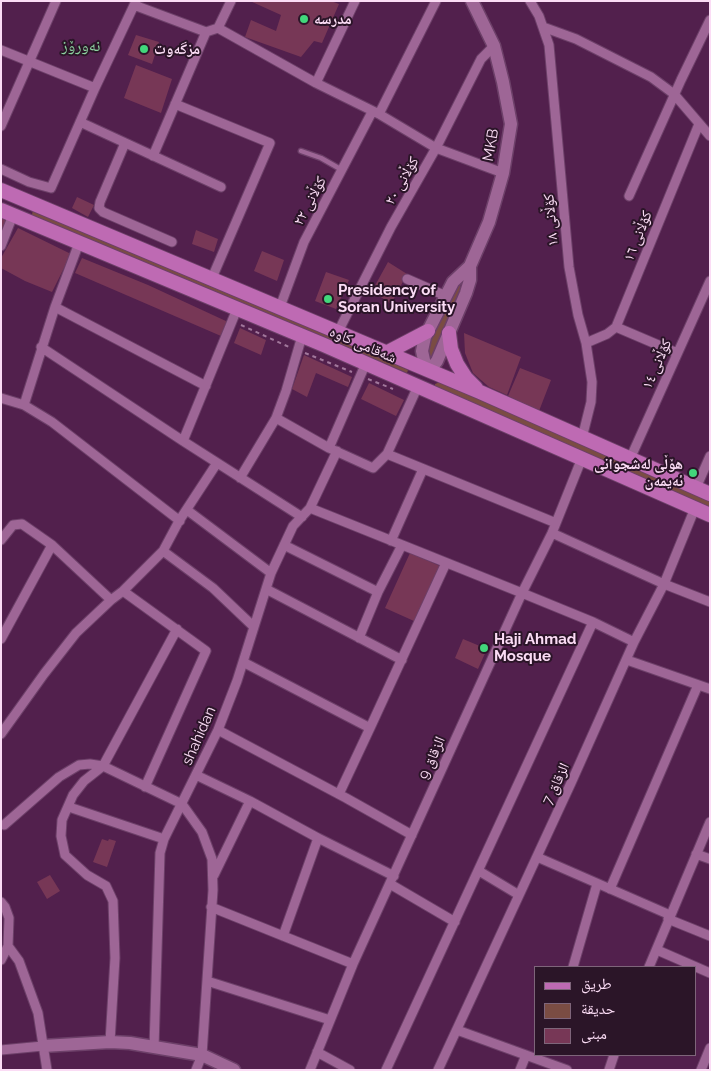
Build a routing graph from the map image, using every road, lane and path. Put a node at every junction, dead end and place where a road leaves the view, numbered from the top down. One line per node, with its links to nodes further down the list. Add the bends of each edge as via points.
1 (56, 1): 14 (street)
2 (231, 1): 10 (street)
3 (355, 1): 15 (street)
4 (436, 1): 19 (street, کۆڵانی ٢٢)
5 (472, 1): 12 (main road, MKB)
6 (530, 1): 9 (street, کۆڵانی ١٨)
7 (135, 3): 11 (street); 16 (street)
8 (710, 20): 17 (street)
9 (543, 27): 17 (street, via 576,39 651,77); 53 (street, کۆڵانی ١٨, via 549,46 569,267)
10 (218, 28): 11 (street); 15 (street)
11 (206, 32): 18 (street)
12 (494, 46): 25 (street, کۆڵانی ٢٠, via 481,59); 30 (main road, MKB, via 511,124)
13 (1, 50): 14 (street)
14 (30, 62): 16 (street); 22 (street)
15 (316, 83): 19 (street)
16 (95, 88): 20 (street)
17 (674, 94): 21 (street); 34 (street)
18 (175, 104): 27 (street); 41 (street, via 270,142)
19 (376, 113): 25 (street); 29 (street, کۆڵانی ٢٢)
20 (80, 122): 24 (street); 31 (street, via 51,188)
21 (699, 124): 23 (street); 48 (street, کۆڵانی ١٦)
22 (1, 126)
23 (710, 136)
24 (126, 143): 27 (street); 37 (street, via 99,208)
25 (436, 148): 30 (street); 50 (street, کۆڵانی ٢٠, via 391,227)
26 (301, 151): 29 (lane)
27 (153, 156): 32 (street)
28 (1, 170): 31 (street)
29 (342, 170): 46 (street, کۆڵانی ٢٢, via 304,242)
30 (502, 173): 40 (main road, MKB, via 489,222)
31 (35, 184): 35 (street)
32 (221, 187)
33 (1, 190): 35 (main road, شەقامی کاوە)
34 (629, 196)
35 (27, 201): 36 (main road); 41 (main road, شەقامی کاوە)
36 (11, 214): 38 (main road, شەقامی کاوە); 39 (street)
37 (172, 242)
38 (79, 243): 45 (street); 47 (main road, شەقامی کاوە)
39 (1, 246)
40 (470, 266): 44 (main road, via 458,276); 51 (main road, via 466,293)
41 (212, 278): 46 (main road, شەقامی کاوە)
42 (407, 279): 44 (street)
43 (710, 281): 56 (street, کۆڵانی ١٤)
44 (446, 296): 49 (main road)
45 (55, 307): 54 (street); 59 (street)
46 (280, 307): 50 (main road, شەقامی کاوە)
47 (237, 309): 52 (main road, شەقامی کاوە); 59 (street)
48 (616, 327): 53 (street); 56 (street)
49 (428, 331): 55 (main road); 58 (main road, via 422,351)
50 (338, 332): 55 (main road, شەقامی کاوە)
51 (449, 333): 58 (main road, via 436,364); 61 (main road, via 457,364)
52 (302, 336): 57 (main road, شەقامی کاوە); 64 (street)
53 (586, 344): 65 (street, کۆڵانی ١٨, via 592,382)
54 (41, 347): 63 (street); 66 (street)
55 (386, 353): 58 (main road, شەقامی کاوە)
56 (677, 353): 71 (street, کۆڵانی ١٤)
57 (366, 363): 60 (main road, شەقامی کاوە); 67 (street, shahidan)
58 (426, 369): 60 (main road); 61 (main road, شەقامی کاوە)
59 (206, 386): 66 (street)
60 (418, 386): 68 (street); 70 (main road, شەقامی کاوە)
61 (480, 392): 65 (main road, شەقامی کاوە)
62 (1, 398): 63 (street)
63 (24, 405): 82 (street, via 52,422)
64 (276, 418): 67 (street); 74 (street)
65 (582, 438): 71 (main road, شەقامی کاوە)
66 (183, 441): 72 (street)
67 (333, 450): 68 (street, via 373,468); 77 (street, shahidan)
68 (387, 454): 73 (street)
69 (710, 456): 75 (street)
70 (582, 458): 78 (main road, شەقامی کاوە); 83 (street, الزقاق 9)
71 (630, 459): 75 (main road, شەقامی کاوە)
72 (217, 463): 74 (street); 79 (street)
73 (424, 469): 83 (street); 86 (street)
74 (240, 478): 81 (street)
75 (696, 488): 76 (main road, شەقامی کاوە)
76 (710, 494)
77 (310, 508): 81 (street, shahidan); 86 (street)
78 (696, 508): 80 (main road, شەقامی کاوە); 93 (street, الزقاق 7)
79 (187, 510): 82 (street); 92 (street)
80 (710, 515)
81 (302, 517): 88 (street, shahidan, via 293,526)
82 (180, 521): 90 (street)
83 (556, 523): 84 (street, الزقاق 9)
84 (552, 533): 93 (street); 97 (street, الزقاق 9)
85 (1, 540): 87 (street, via 13,525 22,524)
86 (391, 541): 89 (street)
87 (52, 545): 98 (street); 104 (street)
88 (284, 545): 92 (street, shahidan); 96 (street)
89 (402, 545): 91 (street); 96 (street)
90 (163, 551): 95 (street); 101 (street, via 213,588)
91 (446, 564): 97 (street); 106 (street)
92 (271, 573): 94 (street, shahidan)
93 (664, 584): 99 (street); 105 (street, الزقاق 7)
94 (266, 589): 101 (street, shahidan); 103 (street)
95 (123, 591): 98 (street); 102 (street)
96 (378, 592): 103 (street)
97 (522, 593): 100 (street); 123 (street, الزقاق 9)
98 (111, 600): 113 (street, via 76,633)
99 (710, 602)
100 (592, 622): 105 (street); 129 (street)
101 (254, 627): 108 (street, shahidan)
102 (177, 629): 114 (street); 116 (street, via 203,647 205,656)
103 (359, 638): 106 (street)
104 (1, 639)
105 (634, 642): 107 (street, الزقاق 7)
106 (402, 660): 111 (street)
107 (627, 660): 109 (street); 127 (street, الزقاق 7)
108 (243, 662): 111 (street); 112 (street, shahidan)
109 (698, 685): 110 (street); 133 (street)
110 (710, 689)
111 (370, 728): 117 (street)
112 (218, 730): 115 (street, shahidan); 117 (street)
113 (1, 734)
114 (103, 766): 116 (street); 120 (street, via 84,780); 122 (street, via 79,765)
115 (196, 775): 118 (street); 119 (street, shahidan)
116 (145, 787): 119 (street)
117 (339, 794): 123 (street)
118 (250, 801): 124 (street); 130 (street)
119 (182, 804): 125 (street, shahidan); 130 (street, via 202,832 212,859)
120 (69, 807): 125 (street); 153 (street, via 62,820 65,854 87,876 106,886 113,901 115,958)
121 (710, 822): 126 (street)
122 (4, 825)
123 (412, 835): 131 (street, الزقاق 9)
124 (318, 838): 131 (street); 139 (street)
125 (164, 839): 155 (street, shahidan, via 160,853)
126 (696, 854): 128 (street); 137 (street)
127 (537, 857): 132 (street); 134 (street, الزقاق 7)
128 (710, 859)
129 (479, 871): 134 (street); 138 (street)
130 (213, 877): 136 (street)
131 (392, 880): 138 (street); 144 (street, الزقاق 9)
132 (597, 884): 133 (street); 145 (street)
133 (610, 889): 137 (street)
134 (519, 895): 152 (street, الزقاق 7)
135 (1, 902): 141 (street, via 9,918)
136 (211, 907): 139 (street); 150 (street)
137 (669, 917): 140 (street); 142 (street)
138 (455, 922): 168 (street)
139 (283, 936): 144 (street)
140 (710, 936)
141 (8, 946): 143 (street); 154 (street, via 19,961 38,1013)
142 (657, 950): 146 (street); 147 (street)
143 (1, 960)
144 (353, 964): 151 (street, الزقاق 9)
145 (573, 966)
146 (649, 966)
147 (694, 966)
148 (696, 967): 149 (street)
149 (710, 973)
150 (206, 981): 151 (street); 159 (street)
151 (330, 1020): 158 (street, الزقاق 9)
152 (457, 1030): 160 (street); 169 (street, الزقاق 7)
153 (110, 1042): 154 (main road); 155 (main road)
154 (43, 1046): 157 (street); 164 (street)
155 (154, 1048): 159 (main road)
156 (710, 1048): 173 (street)
157 (1, 1050)
158 (317, 1052): 166 (street, الزقاق 9); 167 (street)
159 (202, 1055): 163 (main road); 165 (street)
160 (526, 1055): 162 (street); 170 (street)
161 (614, 1056): 172 (street)
162 (546, 1058): 171 (street)
163 (231, 1069)
164 (47, 1070)
165 (196, 1070)
166 (310, 1070)
167 (350, 1070)
168 (386, 1070)
169 (438, 1070)
170 (520, 1070)
171 (567, 1070)
172 (609, 1070)
173 (701, 1070)

